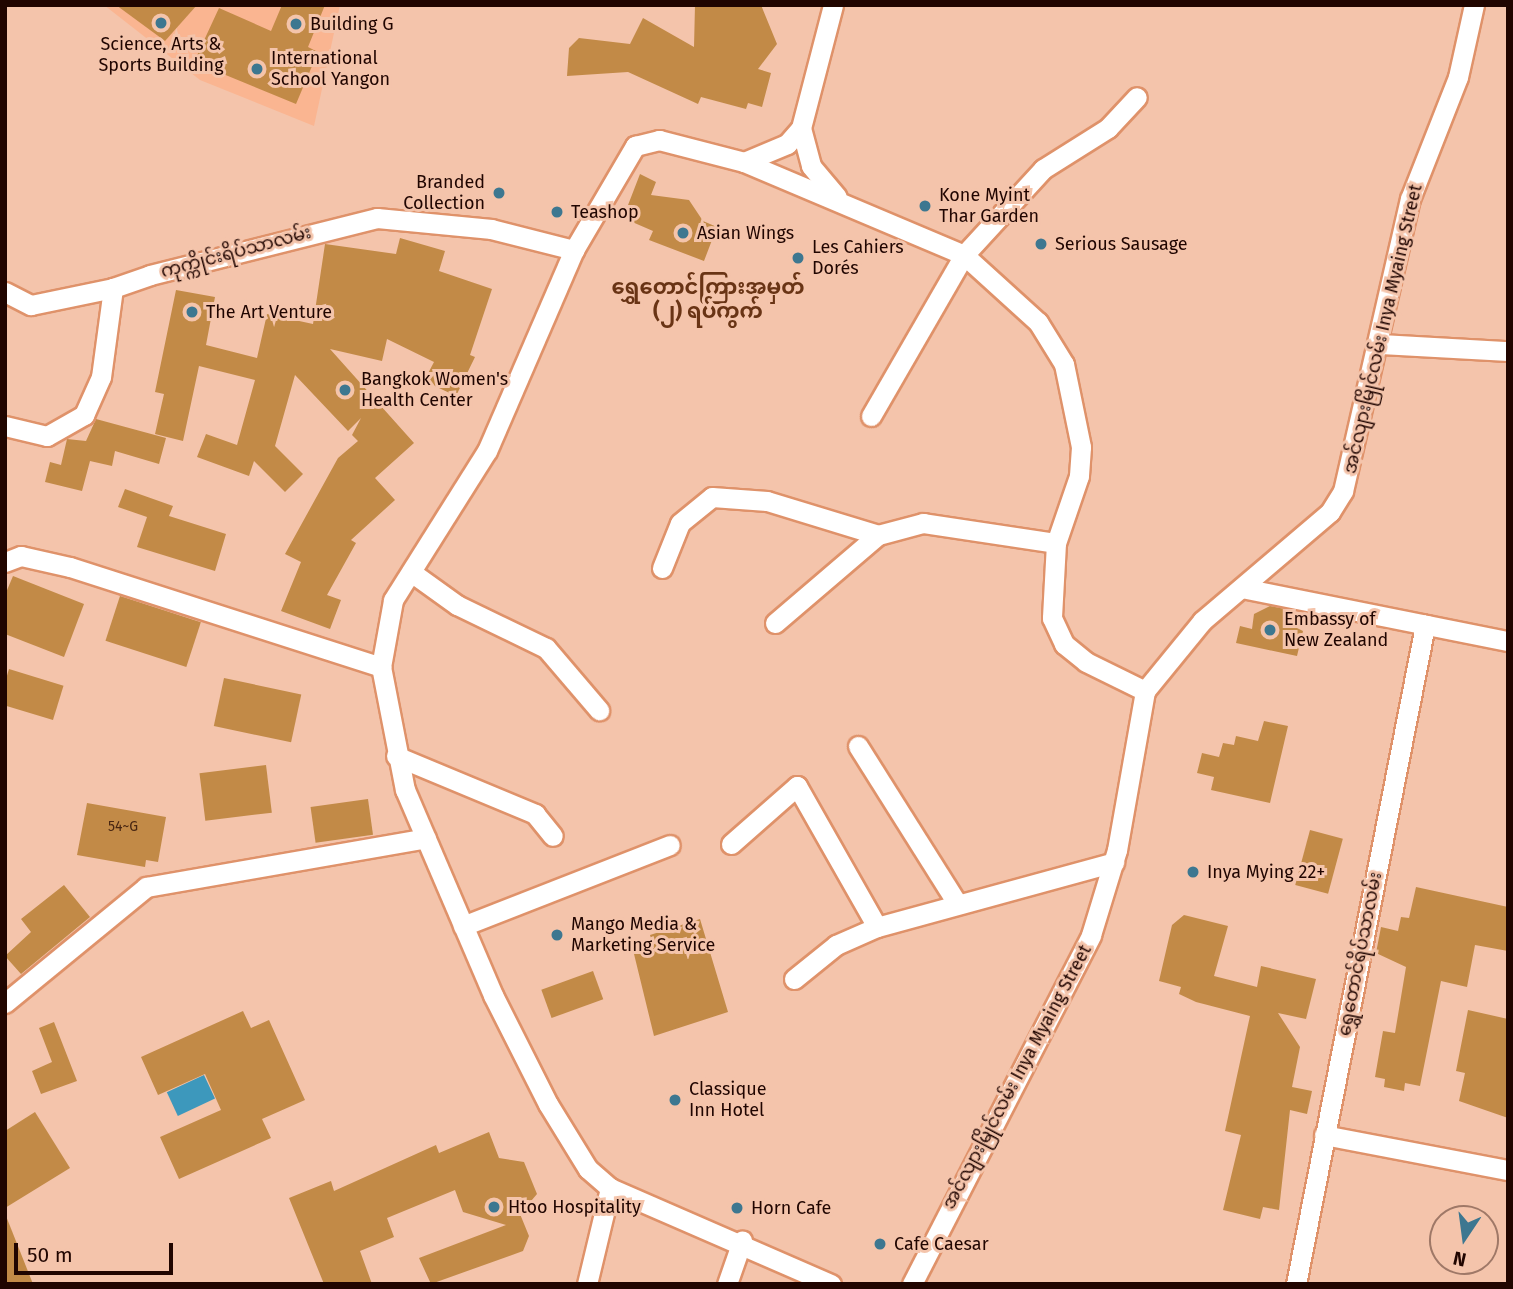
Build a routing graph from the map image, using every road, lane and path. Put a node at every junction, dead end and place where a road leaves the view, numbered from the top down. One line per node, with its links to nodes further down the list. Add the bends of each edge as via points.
1 (833, 5): 4 (street)
2 (1474, 5): 11 (street, အင်လျားမြိုင်လမ်း Inya Myaing Street, via 1458,77 1410,199)
3 (1137, 97): 8 (street, via 1108,128 1043,169)
4 (801, 128): 5 (street, via 787,144); 6 (street, via 811,166)
5 (744, 162): 6 (street); 7 (street, via 659,140 635,146)
6 (846, 205): 8 (street)
7 (574, 250): 9 (street, ကုက္ကိုင်းရိပ်သာလမ်း, via 455,224 377,218 258,243); 19 (street, via 487,451)
8 (964, 255): 13 (street); 16 (street, via 1038,322 1073,390 1079,476)
9 (113, 288): 10 (street, ကုက္ကိုင်းရိပ်သာလမ်း, via 31,305); 14 (street, via 101,377 83,415 47,436)
10 (5, 292)
11 (1381, 344): 12 (street); 20 (street, အင်လျားမြိုင်လမ်း Inya Myaing Street, via 1343,491 1330,512)
12 (1508, 351)
13 (871, 416)
14 (5, 426)
15 (878, 535): 16 (street, via 923,523); 18 (street, via 781,505 712,497 680,523); 21 (street)
16 (1056, 543): 25 (street, via 1048,597 1064,644 1114,678)
17 (5, 562): 24 (street, via 21,556 69,568)
18 (662, 568)
19 (411, 572): 24 (street, via 393,600); 26 (street, via 457,605 545,649)
20 (1242, 588): 22 (street); 25 (street, အင်လျားမြိုင်လမ်း Inya Myaing Street, via 1202,621)
21 (775, 623)
22 (1425, 625): 23 (street); 39 (street, ရွှေတောင်ရိပ်သာလမ်း)
23 (1508, 641)
24 (381, 667): 28 (street)
25 (1145, 691): 33 (street, အင်လျားမြိုင်လမ်း Inya Myaing Street)
26 (599, 710)
27 (858, 746): 34 (street)
28 (396, 756): 29 (street, via 536,814); 30 (street)
29 (553, 836)
30 (426, 838): 35 (street); 38 (street, via 145,887)
31 (731, 844): 36 (street, via 797,786)
32 (670, 845): 35 (street)
33 (1114, 862): 34 (street); 46 (street, အင်လျားမြိုင်လမ်း Inya Myaing Street, via 1080,959)
34 (957, 903): 36 (street)
35 (463, 926): 41 (street, via 548,1104 588,1169)
36 (877, 927): 37 (street, via 836,945)
37 (794, 979)
38 (5, 1003)
39 (1325, 1135): 40 (street); 47 (street, ရွှေတောင်ရိပ်သာလမ်း)
40 (1508, 1170)
41 (610, 1188): 42 (street); 43 (street)
42 (742, 1241): 44 (street); 45 (street)
43 (587, 1284)
44 (727, 1284)
45 (831, 1284)
46 (912, 1284)
47 (1296, 1284)

